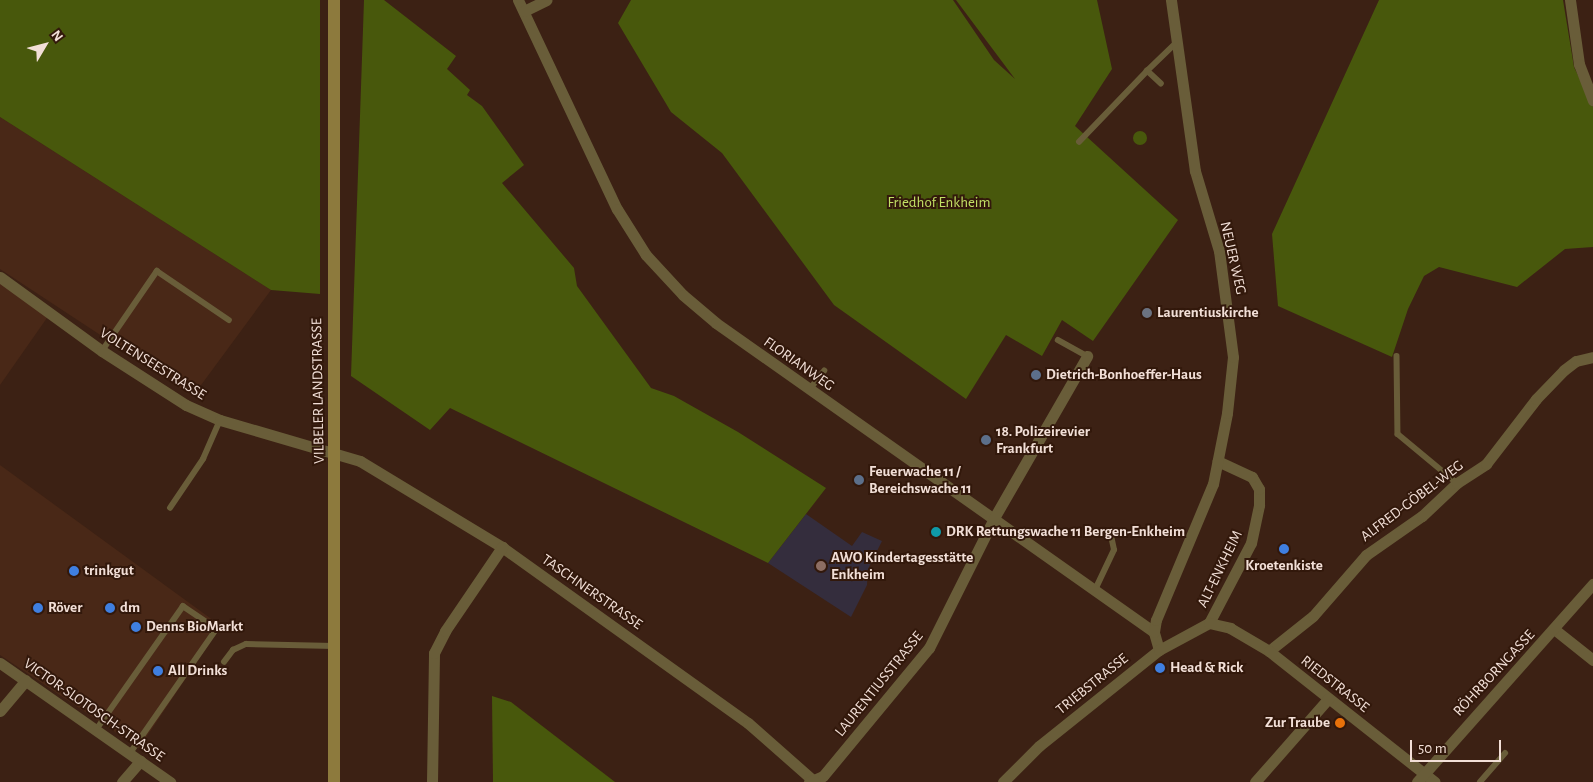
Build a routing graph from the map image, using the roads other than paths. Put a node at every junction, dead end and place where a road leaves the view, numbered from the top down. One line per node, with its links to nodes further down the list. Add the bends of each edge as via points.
1 (334, 0): 22 (main road, VILBELER LANDSTRASSE)
2 (518, 0): 6 (street, FLORIANWEG)
3 (547, 0): 6 (street)
4 (1171, 0): 7 (street, NEUER WEG)
5 (1570, 0): 10 (street, via 1579,64)
6 (524, 11): 20 (street, FLORIANWEG, via 617,209 646,255 701,312)
7 (1177, 42): 8 (lane); 23 (street, NEUER WEG, via 1195,171 1218,251 1231,326 1232,380)
8 (1147, 71): 9 (lane); 11 (lane)
9 (1162, 84)
10 (1593, 100)
11 (1079, 142)
12 (0, 278): 15 (street, VOLTENSEESTRASSE)
13 (229, 320): 15 (lane, via 157,271)
14 (1058, 340): 16 (lane)
15 (102, 351): 21 (street, VOLTENSEESTRASSE, via 171,397)
16 (1086, 356): 26 (street, LAURENTIUSSTRASSE)
17 (1397, 356): 24 (lane, via 1398,434)
18 (1593, 357): 24 (street, ALFRED-GÖBEL-WEG, via 1576,361 1564,370 1536,399 1486,464)
19 (824, 371): 20 (lane)
20 (810, 389): 26 (street, FLORIANWEG)
21 (220, 420): 22 (street, VOLTENSEESTRASSE); 25 (lane, via 203,459)
22 (334, 453): 28 (street, TASCHNERSTRASSE, via 360,461); 34 (main road, VILBELER LANDSTRASSE)
23 (1218, 461): 31 (street, ALT-ENKHEIM, via 1252,477 1259,489 1259,505 1251,543); 33 (street, NEUER WEG, via 1210,493 1156,620)
24 (1457, 483): 36 (street, ALFRED-GÖBEL-WEG, via 1422,516 1366,555 1313,616)
25 (170, 508)
26 (994, 518): 30 (street, FLORIANWEG); 47 (street, LAURENTIUSSTRASSE, via 929,648 823,776)
27 (1110, 531): 30 (lane, via 1114,550)
28 (502, 547): 47 (street, TASCHNERSTRASSE, via 748,723); 51 (street, via 445,631 434,653)
29 (1593, 584): 32 (street, RÖHRBORNGASSE)
30 (1095, 590): 33 (street, FLORIANWEG)
31 (1209, 623): 35 (street, TRIEBSTRASSE); 36 (street, RIEDSTRASSE, via 1230,628)
32 (1554, 629): 37 (street); 46 (street, RÖHRBORNGASSE)
33 (1154, 632): 35 (street)
34 (334, 646): 39 (lane, via 246,644 233,650); 50 (main road, VILBELER LANDSTRASSE)
35 (1159, 650): 52 (street, TRIEBSTRASSE, via 1039,746)
36 (1269, 651): 41 (street, RIEDSTRASSE)
37 (1593, 660)
38 (0, 662): 40 (street, VICTOR-SLOTOSCH-STRASSE)
39 (224, 662)
40 (26, 680): 42 (street); 43 (street, VICTOR-SLOTOSCH-STRASSE)
41 (1328, 699): 46 (street, RIEDSTRASSE); 53 (street)
42 (0, 711)
43 (96, 730): 45 (street, VICTOR-SLOTOSCH-STRASSE); 45 (lane, via 182,606 217,630)
44 (1505, 753): 55 (lane)
45 (135, 758): 48 (street); 49 (street, VICTOR-SLOTOSCH-STRASSE)
46 (1421, 778): 54 (street, RIEDSTRASSE)
47 (812, 781)
48 (122, 782)
49 (170, 782)
50 (334, 782)
51 (432, 782)
52 (1003, 782)
53 (1255, 782)
54 (1435, 782)
55 (1480, 782)

